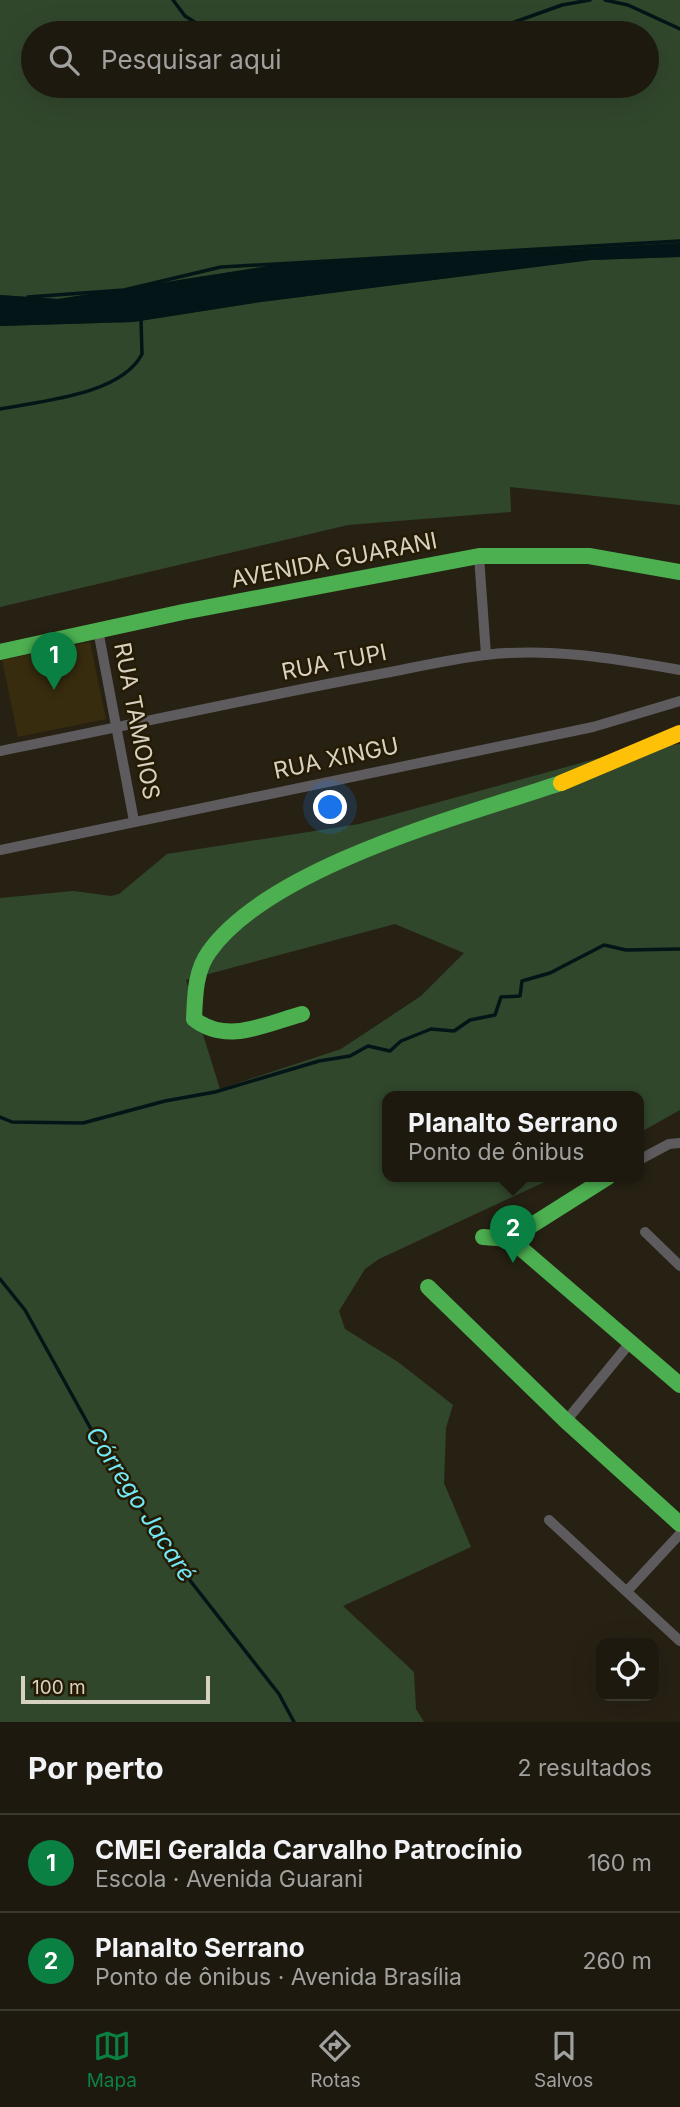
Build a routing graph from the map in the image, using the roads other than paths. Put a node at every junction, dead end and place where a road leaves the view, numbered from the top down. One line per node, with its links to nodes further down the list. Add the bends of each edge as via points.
1 (480, 556): 2 (street, AVENIDA GUARANI, via 589,556); 3 (street, AVENIDA GUARANI); 5 (street)
2 (680, 572)
3 (98, 630): 4 (street, AVENIDA GUARANI); 8 (street, RUA TAMOIOS)
4 (0, 652)
5 (486, 655): 6 (street, RUA TUPI, via 561,655); 8 (street, RUA TUPI, via 192,709)
6 (680, 670)
7 (680, 701): 11 (street, RUA XINGU, via 593,726)
8 (118, 728): 10 (street, RUA TUPI); 11 (street, RUA TAMOIOS)
9 (680, 733): 13 (street, via 583,775 405,835 284,887 233,924 207,954 195,987 194,1019 208,1030 227,1034)
10 (0, 751)
11 (134, 821): 12 (street, RUA XINGU)
12 (0, 850)
13 (302, 1014)
14 (680, 1143): 15 (street)
15 (644, 1157)
16 (600, 1182): 19 (street)
17 (645, 1232): 20 (street)
18 (483, 1237): 19 (street)
19 (510, 1239): 22 (street)
20 (680, 1266)
21 (428, 1287): 24 (street)
22 (629, 1344): 23 (street); 24 (street)
23 (680, 1385)
24 (566, 1420): 26 (street)
25 (549, 1520): 28 (street)
26 (680, 1524)
27 (680, 1534): 28 (street)
28 (628, 1590): 29 (street)
29 (680, 1641)

